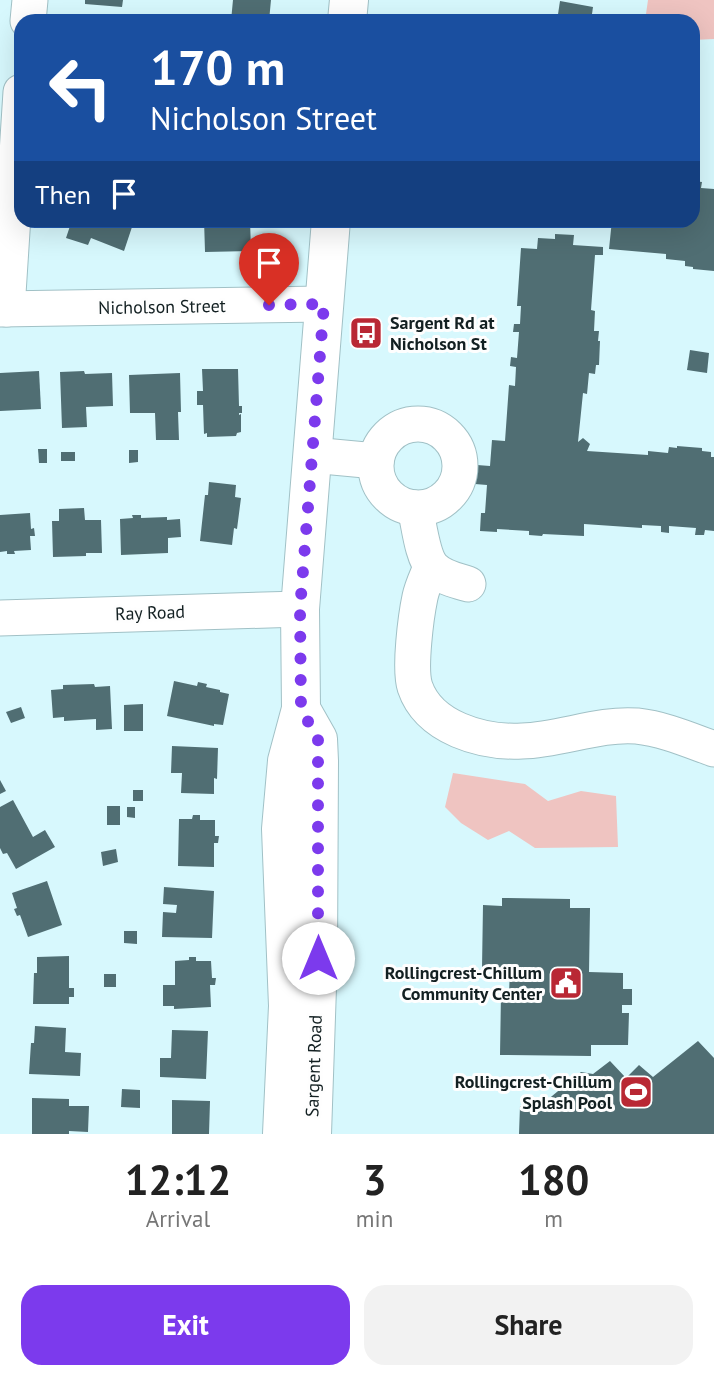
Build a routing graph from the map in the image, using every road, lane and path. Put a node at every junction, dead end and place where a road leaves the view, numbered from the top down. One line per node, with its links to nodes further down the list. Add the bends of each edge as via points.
1 (14, 176): 4 (street)
2 (330, 228): 3 (main road, Sargent Road)
3 (324, 304): 4 (street, Nicholson Street); 5 (main road, Sargent Road)
4 (3, 309)
5 (312, 455): 6 (street); 10 (main road, Sargent Road)
6 (376, 461): 7 (street, via 376,475 390,498); 7 (street, via 388,437 412,424 439,429 450,438 457,450 459,478 442,501)
7 (415, 508): 8 (street)
8 (431, 567): 9 (street); 13 (street, via 420,595 412,666 415,687 428,709 450,727 489,739 521,741 638,726)
9 (468, 584)
10 (300, 609): 11 (street, Ray Road); 12 (main road, Sargent Road)
11 (0, 618)
12 (301, 709): 14 (main road, Sargent Road, via 287,761 281,829 288,1006); 15 (main road, Sargent Road, via 318,739 319,761)
13 (714, 749)
14 (282, 1134)
15 (312, 1134)

